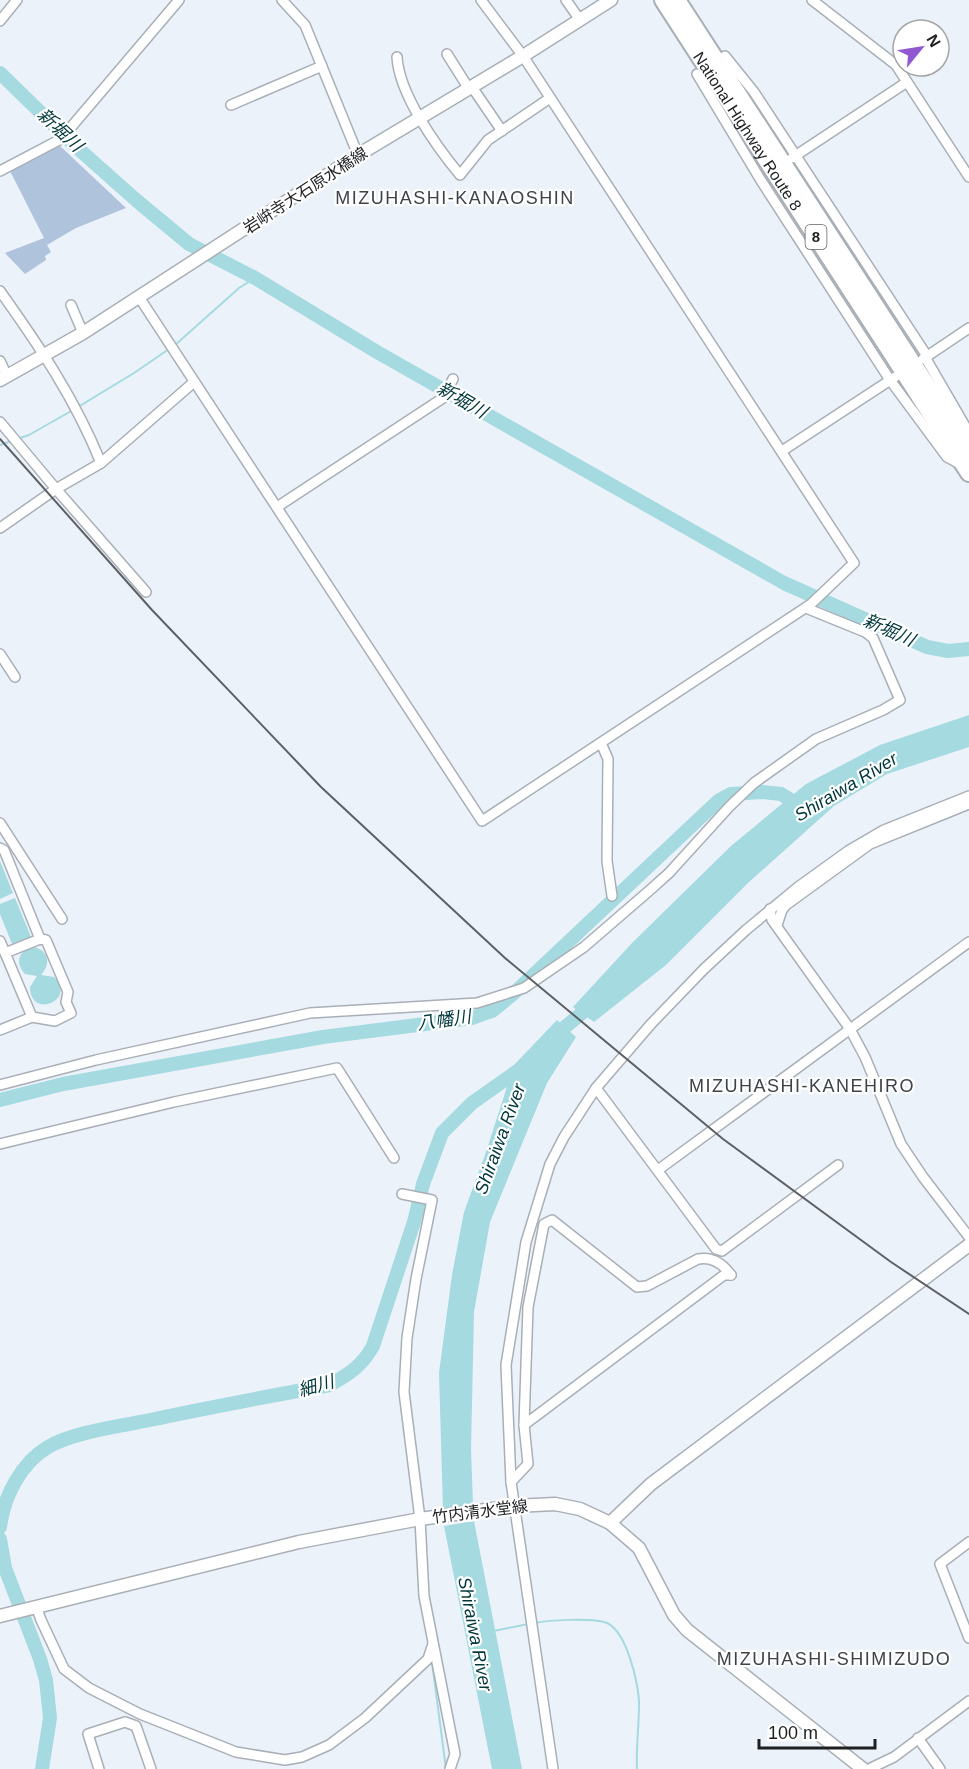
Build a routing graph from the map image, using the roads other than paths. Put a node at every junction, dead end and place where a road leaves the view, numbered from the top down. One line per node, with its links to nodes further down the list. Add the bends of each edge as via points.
1 (18, 0): 11 (street)
2 (179, 0): 26 (street, via 61,139)
3 (282, 0): 16 (street, via 305,25)
4 (481, 0): 13 (street)
5 (566, 0): 10 (street)
6 (611, 0): 10 (main road, 岩峅寺大石原水橋線)
7 (663, 0): 44 (highway, National Highway Route 8 / 8)
8 (677, 0): 44 (highway, National Highway Route 8 / 8)
9 (812, 0): 18 (street, via 889,60)
10 (580, 20): 13 (main road, 岩峅寺大石原水橋線)
11 (0, 21)
12 (447, 54): 19 (street)
13 (523, 56): 19 (main road, 岩峅寺大石原水橋線); 20 (street)
14 (725, 56): 25 (street, via 754,92)
15 (397, 57): 22 (street, via 398,71)
16 (322, 66): 21 (street); 24 (street)
17 (697, 74): 38 (street)
18 (907, 82): 25 (street); 27 (street)
19 (471, 88): 22 (main road, 岩峅寺大石原水橋線); 23 (street)
20 (550, 98): 23 (street); 42 (street)
21 (231, 105)
22 (420, 118): 23 (street, via 460,175 488,140); 24 (main road, 岩峅寺大石原水橋線)
23 (502, 131)
24 (358, 155): 29 (main road, 岩峅寺大石原水橋線)
25 (793, 157): 34 (street)
26 (0, 171)
27 (969, 177)
28 (0, 291): 33 (street)
29 (138, 297): 32 (main road, 岩峅寺大石原水橋線); 39 (street)
30 (71, 305): 32 (street)
31 (969, 328): 34 (street)
32 (83, 333): 33 (main road, 岩峅寺大石原水橋線)
33 (45, 355): 36 (main road, 岩峅寺大石原水橋線); 43 (street, via 77,410)
34 (924, 358): 41 (street)
35 (0, 361): 36 (street)
36 (4, 378)
37 (453, 379): 46 (street, via 443,398)
38 (893, 379): 42 (street); 44 (street, via 947,458)
39 (194, 382): 43 (street); 46 (street)
40 (0, 422): 45 (street)
41 (969, 433)
42 (782, 451): 49 (street, via 854,563)
43 (101, 463): 45 (street)
44 (968, 464)
45 (56, 489): 47 (street); 48 (street)
46 (277, 507): 52 (street, via 482,821)
47 (0, 528)
48 (146, 592)
49 (809, 606): 52 (street); 68 (street, via 873,638 900,700 816,739 754,783 656,885 584,946 524,988 477,1003 310,1013)
50 (0, 654): 51 (street)
51 (15, 678)
52 (601, 742): 57 (street, via 608,759 607,861)
53 (969, 796): 58 (street, via 884,830 848,851)
54 (969, 804): 60 (street, via 863,849 786,905)
55 (1, 825): 59 (street)
56 (0, 848): 61 (street)
57 (612, 896)
58 (770, 909): 60 (street); 69 (street, via 704,969)
59 (62, 919)
60 (777, 925): 66 (street)
61 (40, 939): 64 (street); 65 (street, via 46,940 68,992 66,1002 71,1013 55,1020)
62 (0, 941): 64 (street)
63 (969, 942): 66 (street)
64 (5, 953): 65 (street)
65 (32, 1017): 67 (street)
66 (850, 1029): 73 (street); 75 (street, via 901,1144)
67 (0, 1030)
68 (0, 1085)
69 (596, 1088): 73 (street); 78 (street, via 550,1164 526,1242 506,1365)
70 (0, 1144): 71 (street, via 338,1068)
71 (394, 1158)
72 (838, 1165): 73 (street, via 722,1251 716,1249)
73 (658, 1170)
74 (402, 1194): 80 (street, via 432,1200 407,1338 404,1392)
75 (969, 1237)
76 (969, 1245): 81 (main road, via 651,1484)
77 (524, 1425): 77 (street, via 724,1275 731,1275 721,1263 706,1257 647,1286 637,1287 552,1220 544,1224 528,1307); 78 (street, via 528,1464)
78 (512, 1482): 79 (street)
79 (514, 1506): 80 (main road, 竹内清水堂線); 81 (main road, 竹内清水堂線, via 555,1504 580,1509); 92 (street)
80 (420, 1519): 83 (main road, 竹内清水堂線, via 298,1542); 86 (street, via 424,1596)
81 (610, 1523): 93 (main road, 竹内清水堂線, via 639,1548 674,1615 687,1630)
82 (969, 1542): 85 (street, via 940,1564)
83 (36, 1606): 84 (main road, 竹内清水堂線); 86 (street, via 64,1669 89,1688 140,1714 236,1752 285,1760 329,1745 365,1718 428,1659)
84 (2, 1615)
85 (969, 1638)
86 (433, 1644): 91 (street, via 455,1754)
87 (969, 1701): 88 (street)
88 (918, 1738): 94 (street, via 894,1757); 95 (street)
89 (99, 1769): 90 (street, via 88,1734 125,1722 136,1726)
90 (151, 1769)
91 (450, 1769)
92 (553, 1769)
93 (863, 1769)
94 (869, 1769)
95 (940, 1769)

